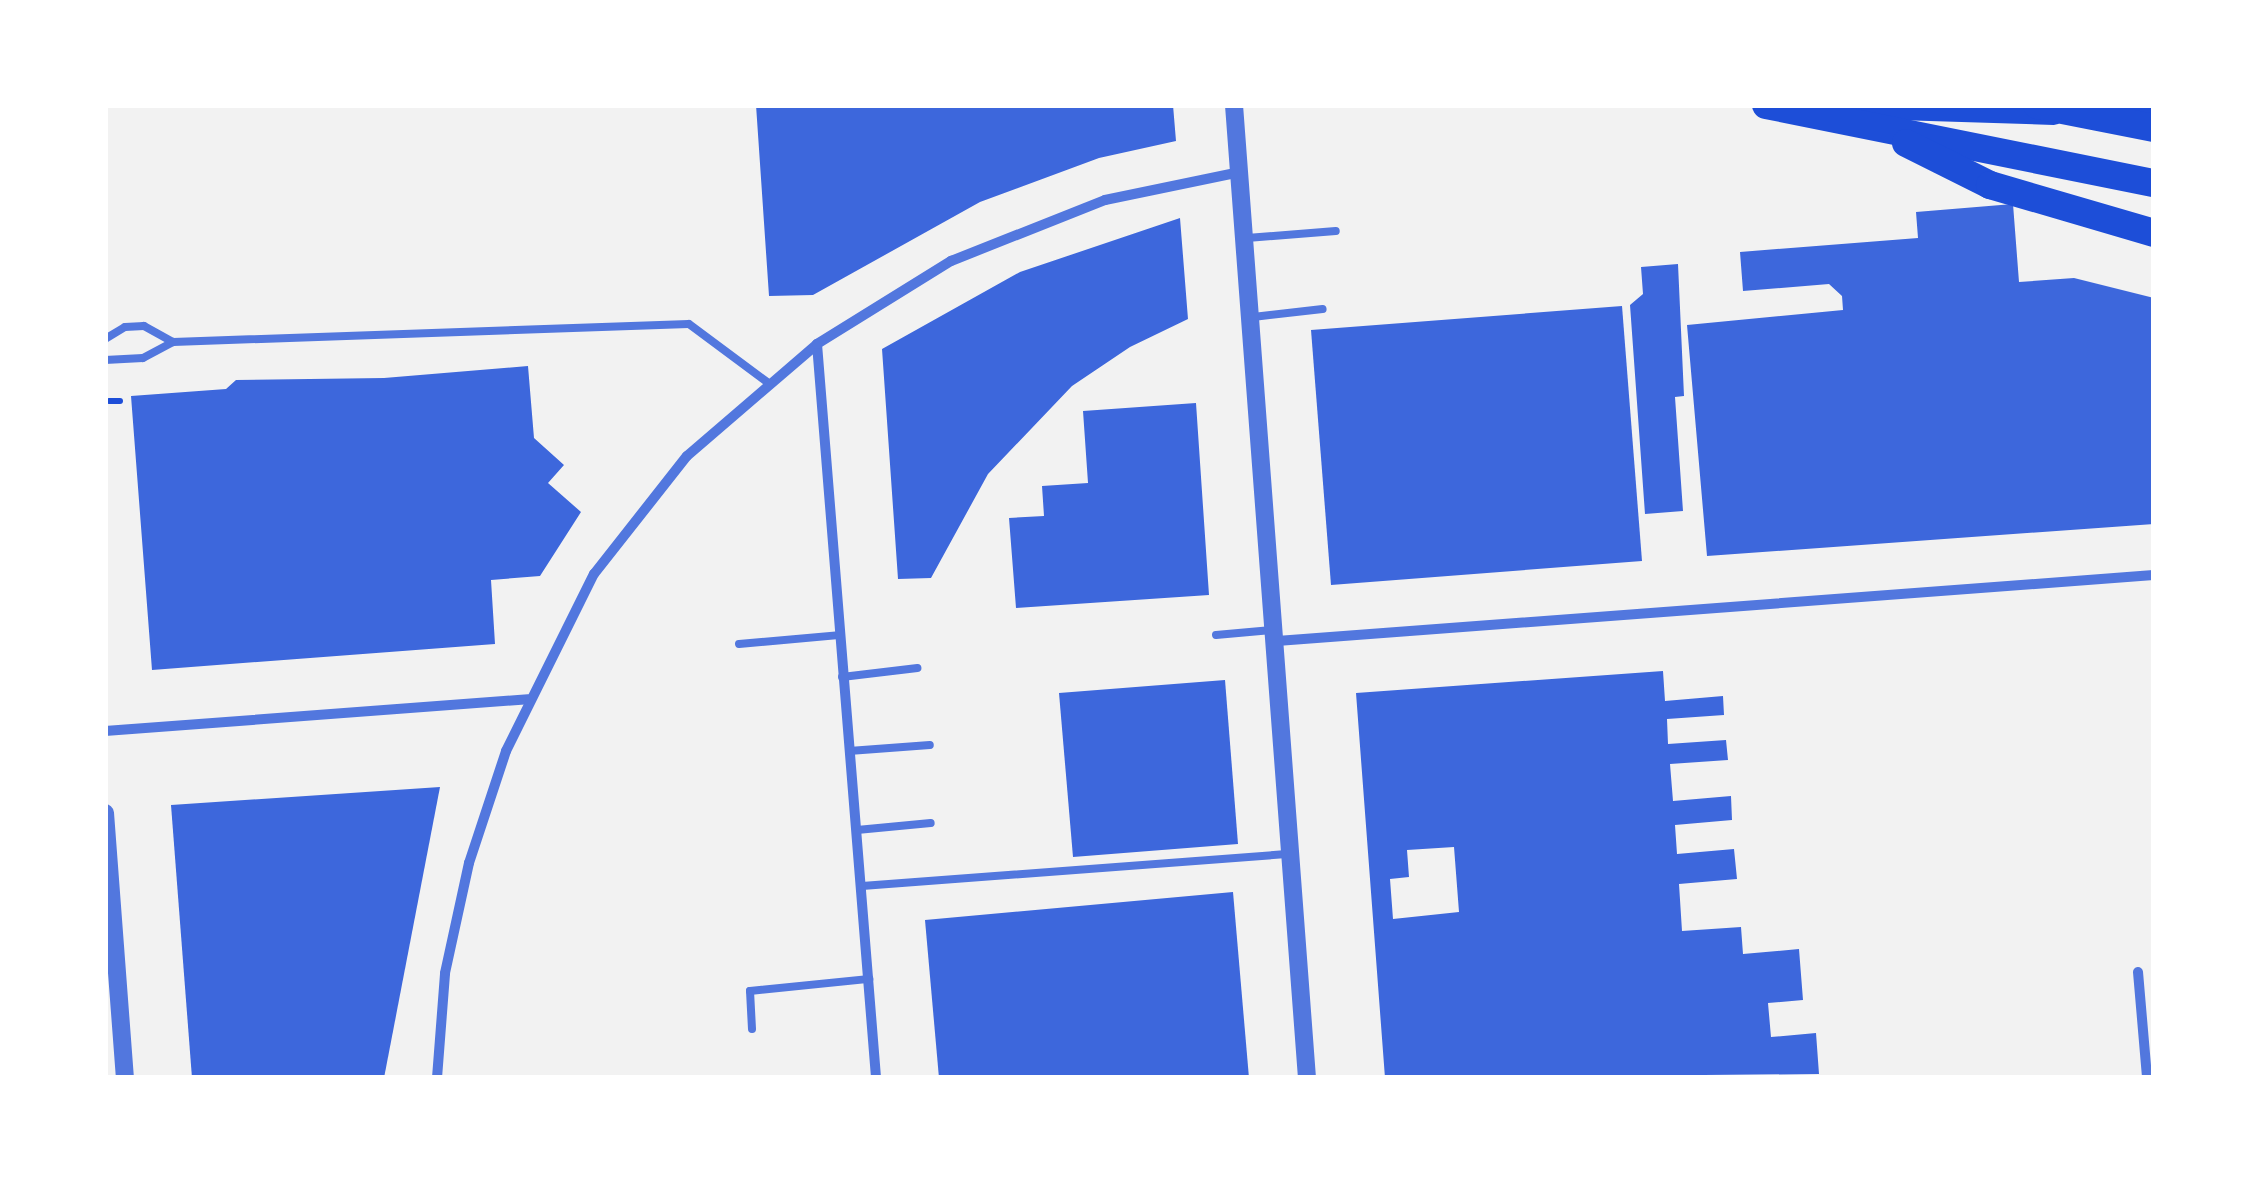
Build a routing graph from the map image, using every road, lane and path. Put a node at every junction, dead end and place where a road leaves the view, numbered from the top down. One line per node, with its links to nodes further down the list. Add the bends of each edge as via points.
1 (1234, 105): 8 (street)
2 (1766, 105): 7 (highway)
3 (1796, 105): 5 (main road, via 1955,116)
4 (2038, 105): 6 (highway)
5 (2154, 109)
6 (2154, 128)
7 (1878, 129): 9 (highway); 11 (highway, via 1990,185)
8 (1240, 172): 12 (street); 17 (street, via 1105,200 1026,227 951,261)
9 (2154, 183)
10 (1336, 231): 12 (lane)
11 (2154, 233)
12 (1247, 238): 14 (street)
13 (1323, 309): 14 (lane)
14 (1253, 316): 25 (street)
15 (105, 339): 16 (lane, via 125,327 144,326)
16 (173, 342): 18 (lane, via 143,358); 19 (lane, via 689,324)
17 (817, 344): 19 (street); 23 (street)
18 (105, 360)
19 (767, 382): 29 (street, via 638,514 594,574)
20 (120, 400): 21 (path)
21 (109, 401)
22 (2154, 576): 25 (street)
23 (839, 634): 26 (lane); 28 (street)
24 (1216, 634): 25 (lane)
25 (1277, 635): 37 (street)
26 (740, 644)
27 (917, 668): 28 (lane)
28 (842, 678): 32 (street)
29 (528, 699): 30 (street); 44 (street, via 485,808 445,973)
30 (105, 731)
31 (930, 745): 32 (lane)
32 (849, 751): 35 (street)
33 (105, 813): 36 (street)
34 (932, 823): 35 (lane)
35 (857, 830): 38 (street)
36 (106, 844): 39 (street)
37 (1290, 854): 38 (lane); 46 (street)
38 (862, 886): 41 (street)
39 (108, 908): 43 (street)
40 (2138, 972): 47 (street)
41 (869, 979): 42 (lane, via 750,991); 45 (street)
42 (752, 1029)
43 (125, 1078)
44 (437, 1078)
45 (876, 1078)
46 (1307, 1078)
47 (2147, 1078)

